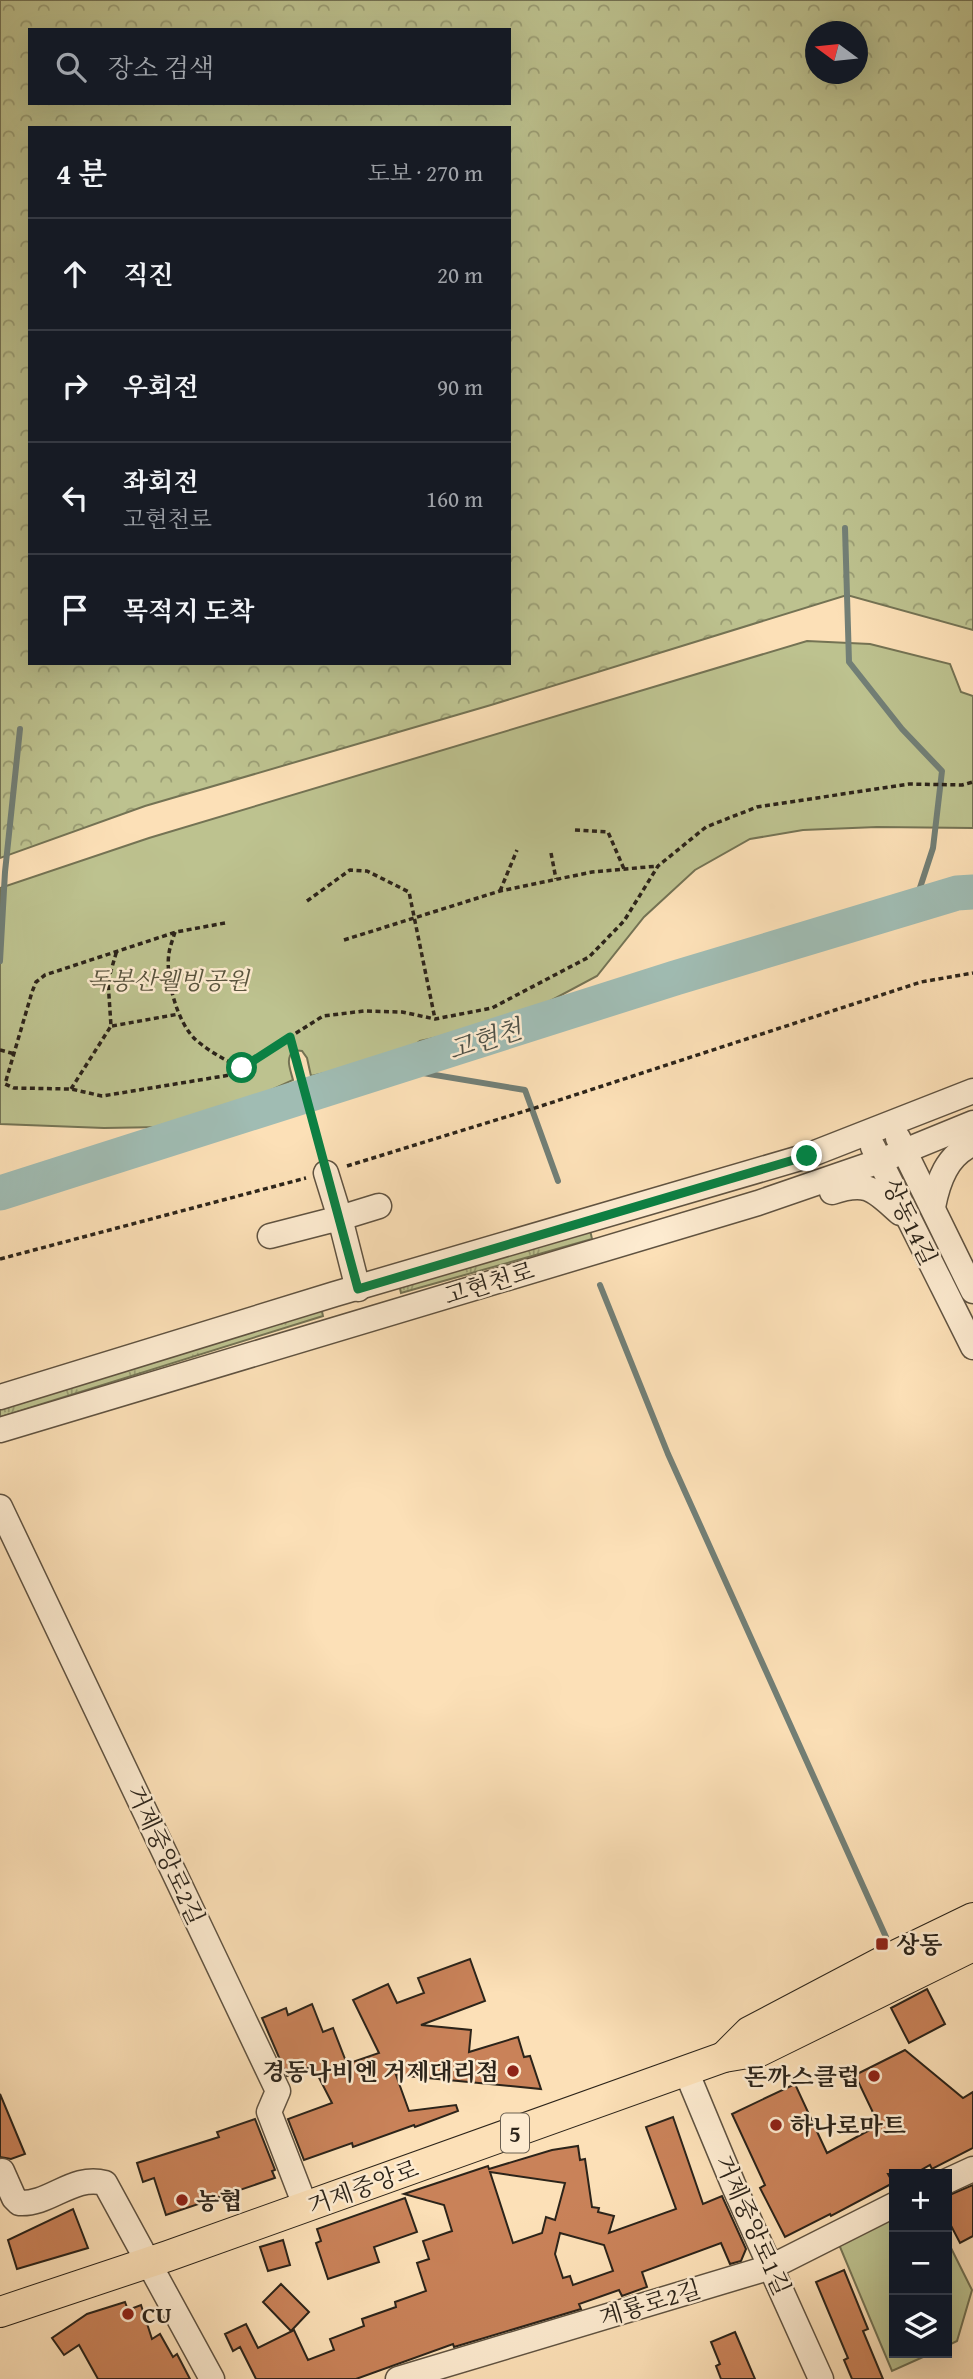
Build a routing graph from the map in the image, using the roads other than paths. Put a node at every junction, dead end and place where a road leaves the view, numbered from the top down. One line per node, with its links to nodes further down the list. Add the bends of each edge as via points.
1 (973, 1091): 2 (street, 고현천로)
2 (890, 1123): 4 (street, 고현천로); 6 (street, 상동14길)
3 (973, 1123): 6 (street, 고현천로)
4 (867, 1134): 7 (street, 상동14길); 15 (street, 고현천로, via 807,1156)
5 (973, 1144): 11 (street, via 960,1149 949,1163)
6 (905, 1151): 7 (street, 고현천로); 11 (street, 상동14길)
7 (880, 1161): 9 (street, 고현천로); 13 (street, 상동14길)
8 (326, 1173): 12 (street)
9 (758, 1203): 13 (street, via 781,1208 862,1185); 19 (street, 고현천로)
10 (379, 1206): 12 (street)
11 (933, 1208): 16 (street, 상동14길)
12 (340, 1218): 14 (street); 15 (street)
13 (908, 1219): 17 (street, 상동14길)
14 (270, 1236)
15 (358, 1289): 18 (street, 고현천로)
16 (973, 1291)
17 (973, 1347)
18 (0, 1397)
19 (0, 1430)
20 (0, 1507): 28 (street, 거제중앙로2길, via 278,2091 269,2112)
21 (973, 1918): 23 (main road, 거제중앙로 / 5, via 749,2032)
22 (973, 1946): 23 (main road, 거제중앙로 / 5, via 760,2051)
23 (724, 2057): 24 (main road, 거제중앙로 / 5)
24 (687, 2071): 28 (main road, 거제중앙로 / 5); 31 (street, 거제중앙로1길)
25 (973, 2169): 27 (street)
26 (2, 2171): 30 (street, via 19,2203 36,2201 83,2181 104,2183)
27 (952, 2178)
28 (306, 2208): 30 (main road, 거제중앙로 / 5)
29 (889, 2208): 31 (street, 계룡로2길)
30 (149, 2263): 32 (main road, 거제중앙로 / 5); 33 (street)
31 (771, 2267): 34 (street, 계룡로2길); 35 (street, 거제중앙로1길)
32 (0, 2312)
33 (212, 2379)
34 (398, 2379)
35 (821, 2379)

